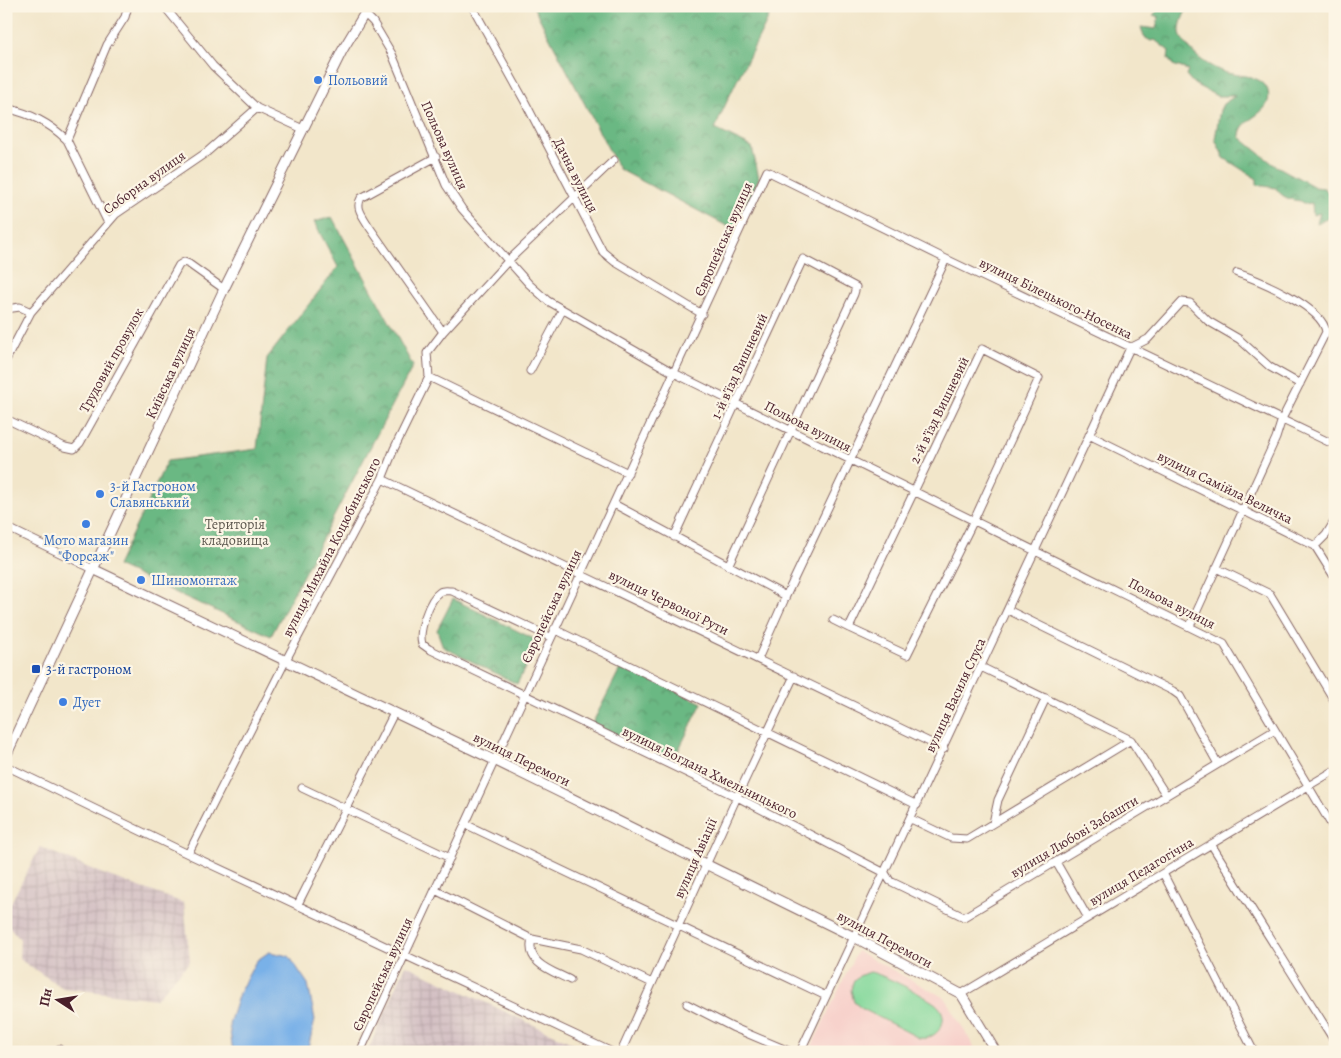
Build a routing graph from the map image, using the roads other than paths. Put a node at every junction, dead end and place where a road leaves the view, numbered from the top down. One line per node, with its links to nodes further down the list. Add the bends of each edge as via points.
1 (128, 6): 8 (street)
2 (164, 6): 6 (street, via 213,66)
3 (472, 6): 12 (street, Дачна вулиця)
4 (366, 9): 7 (street, Київська вулиця); 9 (street, Польова вулиця, via 392,54)
5 (6, 108): 8 (street, via 34,115)
6 (257, 108): 7 (street); 13 (street, Соборна вулиця, via 207,152 116,214)
7 (303, 129): 17 (street, Київська вулиця)
8 (66, 140): 13 (street)
9 (436, 157): 15 (street, Польова вулиця, via 446,185 462,209); 22 (street, via 361,198 358,208)
10 (614, 160): 12 (street, вулиця Михайла Коцюбинського)
11 (767, 171): 14 (street, вулиця Білецького-Носенка); 21 (street, Європейська вулиця)
12 (572, 197): 15 (street, вулиця Михайла Коцюбинського); 21 (street, Дачна вулиця, via 608,257)
13 (108, 223): 20 (street, Соборна вулиця)
14 (946, 259): 23 (street, вулиця Білецького-Носенка); 35 (street)
15 (508, 261): 19 (street, Польова вулиця, via 529,284); 22 (street, вулиця Михайла Коцюбинського)
16 (1237, 273): 28 (street, via 1287,295 1322,321 1326,328 1325,337)
17 (224, 289): 30 (street, Трудовий провулок, via 189,264 179,265 74,449); 49 (street, Київська вулиця)
18 (6, 309): 20 (street, via 20,307)
19 (562, 310): 25 (street); 26 (street, Польова вулиця)
20 (31, 312): 24 (street, Соборна вулиця)
21 (702, 314): 26 (street, Європейська вулиця)
22 (443, 332): 27 (street, вулиця Михайла Коцюбинського, via 427,353)
23 (1130, 348): 28 (street, via 1148,339 1182,302 1190,303 1208,321 1239,338 1270,367); 31 (street, вулиця Білецького-Носенка); 33 (street, вулиця Василя Стуса)
24 (6, 360)
25 (530, 371)
26 (674, 373): 29 (street, Польова вулиця); 36 (street, Європейська вулиця)
27 (429, 377): 36 (street); 37 (street, вулиця Михайла Коцюбинського)
28 (1300, 384): 31 (street)
29 (735, 404): 32 (street, Польова вулиця); 32 (street, 1-й в'їзд Вишневий, via 803,259 856,287); 44 (street, 1-й в'їзд Вишневий)
30 (6, 419)
31 (1282, 419): 34 (street, вулиця Білецького-Носенка); 40 (street)
32 (790, 431): 35 (street, Польова вулиця); 47 (street)
33 (1089, 435): 40 (street, вулиця Самійла Величка); 46 (street, вулиця Василя Стуса)
34 (1335, 445)
35 (850, 461): 38 (street, Польова вулиця); 52 (street)
36 (628, 472): 39 (street, Європейська вулиця)
37 (382, 479): 50 (street, вулиця Червоної Рути); 60 (street, вулиця Михайла Коцюбинського)
38 (913, 491): 41 (street, Польова вулиця); 41 (street, 2-й вʼїзд Вишневий, via 982,349 1039,378); 56 (street)
39 (614, 504): 44 (street); 50 (street, Європейська вулиця)
40 (1243, 509): 45 (street, вулиця Самійла Величка); 48 (street)
41 (974, 520): 46 (street, Польова вулиця); 56 (street, via 907,655)
42 (1335, 520): 45 (street)
43 (6, 527): 49 (street, вулиця Перемоги)
44 (674, 537): 47 (street)
45 (1315, 546): 51 (street)
46 (1035, 551): 53 (street, вулиця Василя Стуса); 55 (street, Польова вулиця)
47 (728, 566): 52 (street)
48 (1216, 568): 55 (street); 65 (street, via 1270,594)
49 (93, 569): 60 (street, вулиця Перемоги); 71 (street, Київська вулиця)
50 (580, 574): 57 (street, Європейська вулиця); 59 (street, вулиця Червоної Рути)
51 (1335, 578)
52 (786, 596): 59 (street)
53 (1008, 610): 61 (street, вулиця Василя Стуса); 73 (street, via 1174,691 1180,696)
54 (833, 620): 56 (street)
55 (1190, 626): 67 (street, Польова вулиця, via 1224,644)
56 (849, 628)
57 (554, 629): 58 (street, Європейська вулиця); 68 (street)
58 (550, 637): 63 (street, Європейська вулиця); 63 (street, вулиця Богдана Хмельницького, via 452,591 440,592 427,613 420,630 422,644)
59 (758, 659): 62 (street, вулиця Червоної Рути)
60 (285, 662): 66 (street, вулиця Перемоги); 87 (street, вулиця Михайла Коцюбинського)
61 (981, 667): 64 (street); 70 (street, вулиця Василя Стуса)
62 (794, 676): 68 (street, вулиця Авіації); 70 (street, вулиця Червоної Рути)
63 (523, 695): 72 (street, Європейська вулиця); 79 (street, вулиця Богдана Хмельницького)
64 (1046, 698): 69 (street); 83 (street, via 998,800)
65 (1335, 702)
66 (394, 713): 72 (street, вулиця Перемоги); 81 (street)
67 (1275, 730): 73 (street, вулиця Любові Забашти); 76 (street, Польова вулиця)
68 (767, 732): 79 (street, вулиця Авіації); 80 (street)
69 (1131, 740): 78 (street); 83 (street)
70 (944, 749): 80 (street, вулиця Василя Стуса)
71 (6, 756)
72 (494, 760): 84 (street, Європейська вулиця); 90 (street, вулиця Перемоги)
73 (1218, 764): 78 (street, вулиця Любові Забашти)
74 (6, 766): 87 (street)
75 (1335, 770): 76 (street, вулиця Педагогічна)
76 (1309, 786): 85 (street, Польова вулиця); 86 (street, вулиця Педагогічна)
77 (302, 788): 81 (street)
78 (1166, 795): 89 (street, вулиця Любові Забашти)
79 (736, 797): 90 (street, вулиця Авіації); 91 (street, вулиця Богдана Хмельницького)
80 (917, 805): 82 (street, вулиця Василя Стуса)
81 (345, 809): 88 (street); 94 (street)
82 (911, 819): 83 (street, via 959,840); 91 (street, вулиця Василя Стуса)
83 (994, 823)
84 (466, 824): 88 (street, Європейська вулиця); 96 (street)
85 (1335, 831)
86 (1211, 844): 92 (street, вулиця Педагогічна); 105 (street)
87 (188, 854): 94 (street)
88 (450, 858): 93 (street, Європейська вулиця)
89 (1056, 862): 91 (street, вулиця Любові Забашти, via 964,917 890,881); 95 (street)
90 (706, 865): 96 (street, вулиця Авіації); 97 (street, вулиця Перемоги)
91 (885, 873): 97 (street, вулиця Василя Стуса)
92 (1164, 873): 95 (street, вулиця Педагогічна); 112 (street)
93 (435, 890): 98 (street); 99 (street, Європейська вулиця)
94 (297, 906): 99 (street)
95 (1088, 918): 102 (street, вулиця Педагогічна)
96 (678, 926): 101 (street, вулиця Авіації); 103 (street)
97 (854, 937): 102 (street, вулиця Перемоги); 103 (street, вулиця Василя Стуса)
98 (532, 939): 100 (street, via 530,950 537,962); 101 (street, via 581,949)
99 (405, 956): 106 (street, Європейська вулиця); 107 (street)
100 (570, 980)
101 (652, 983): 108 (street, вулиця Авіації)
102 (961, 994): 111 (street)
103 (826, 996): 110 (street, вулиця Василя Стуса)
104 (687, 1004): 109 (street)
105 (1335, 1042)
106 (360, 1052)
107 (612, 1052)
108 (621, 1052)
109 (791, 1052)
110 (800, 1052)
111 (996, 1052)
112 (1254, 1052)

